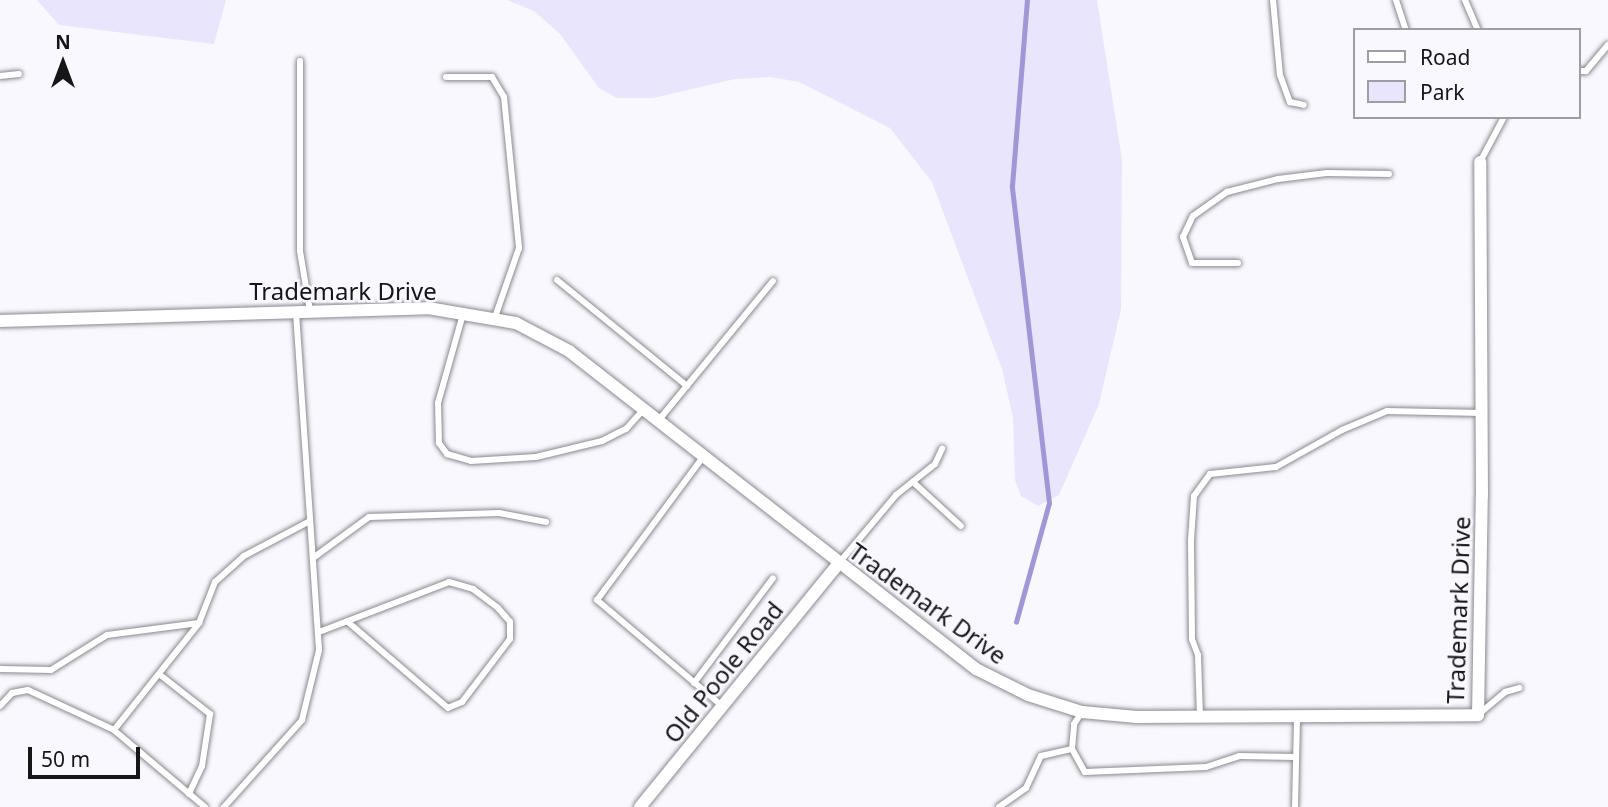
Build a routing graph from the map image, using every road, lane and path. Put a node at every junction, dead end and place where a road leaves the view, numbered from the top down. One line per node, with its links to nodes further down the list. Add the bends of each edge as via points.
1 (1273, 0): 12 (lane, via 1280,75 1290,102)
2 (1396, 0): 4 (lane)
3 (1465, 0): 5 (lane)
4 (1405, 28)
5 (1477, 28)
6 (1608, 45): 8 (lane, via 1586,71)
7 (300, 61): 20 (lane, via 300,251)
8 (1580, 71)
9 (19, 74): 10 (lane)
10 (0, 76)
11 (446, 77): 22 (lane, via 492,77 504,97 519,248)
12 (1304, 106)
13 (1503, 119): 14 (lane)
14 (1479, 162): 26 (street, Trademark Drive)
15 (1389, 174): 16 (lane, via 1278,178 1227,192 1193,216 1183,237 1192,263)
16 (1238, 263)
17 (557, 280): 24 (lane)
18 (773, 281): 24 (lane)
19 (296, 311): 20 (street, Trademark Drive); 23 (street, Trademark Drive); 31 (lane)
20 (310, 311): 21 (street, Trademark Drive, via 428,308)
21 (463, 314): 22 (street, Trademark Drive); 25 (lane, via 438,403 439,443 447,454 471,461 536,457 602,441 626,429)
22 (494, 320): 25 (street, Trademark Drive, via 516,323 569,351)
23 (0, 321)
24 (687, 386): 27 (lane)
25 (644, 409): 27 (street, Trademark Drive)
26 (1482, 413): 48 (lane, via 1387,411 1276,467 1210,474 1194,496 1191,540 1192,639 1198,655); 49 (street, Trademark Drive)
27 (658, 421): 29 (street, Trademark Drive)
28 (942, 449): 30 (lane, via 935,464)
29 (703, 457): 35 (street, Trademark Drive); 42 (lane, via 597,600)
30 (913, 482): 33 (lane); 35 (lane)
31 (308, 522): 34 (lane); 38 (lane, via 244,556 215,582)
32 (546, 522): 34 (lane, via 499,513 369,517)
33 (961, 526)
34 (313, 558): 39 (lane)
35 (838, 564): 45 (street, Old Poole Road); 46 (street, Trademark Drive, via 976,668 1028,695)
36 (773, 578): 42 (lane)
37 (347, 621): 37 (lane, via 449,582 472,589 498,608 510,622 510,639 462,702 448,708); 39 (lane)
38 (199, 623): 40 (lane, via 107,635 51,670); 41 (lane)
39 (319, 632): 55 (lane, via 302,720)
40 (0, 669)
41 (159, 674): 50 (lane); 53 (lane, via 211,713 202,766)
42 (694, 683): 45 (lane)
43 (1519, 688): 49 (lane, via 1505,692)
44 (0, 706): 50 (lane, via 12,693 29,690)
45 (722, 706): 56 (street, Old Poole Road)
46 (1082, 712): 48 (street, Trademark Drive); 51 (lane, via 1074,724)
47 (1297, 715): 48 (street, Trademark Drive); 49 (street, Trademark Drive); 52 (lane)
48 (1200, 716)
49 (1478, 716)
50 (114, 730): 53 (lane)
51 (1072, 749): 52 (lane, via 1085,772 1206,767 1239,756); 57 (lane, via 1041,755 1026,788)
52 (1296, 757): 58 (lane)
53 (189, 794): 54 (lane)
54 (205, 807)
55 (223, 807)
56 (640, 807)
57 (999, 807)
58 (1295, 807)

